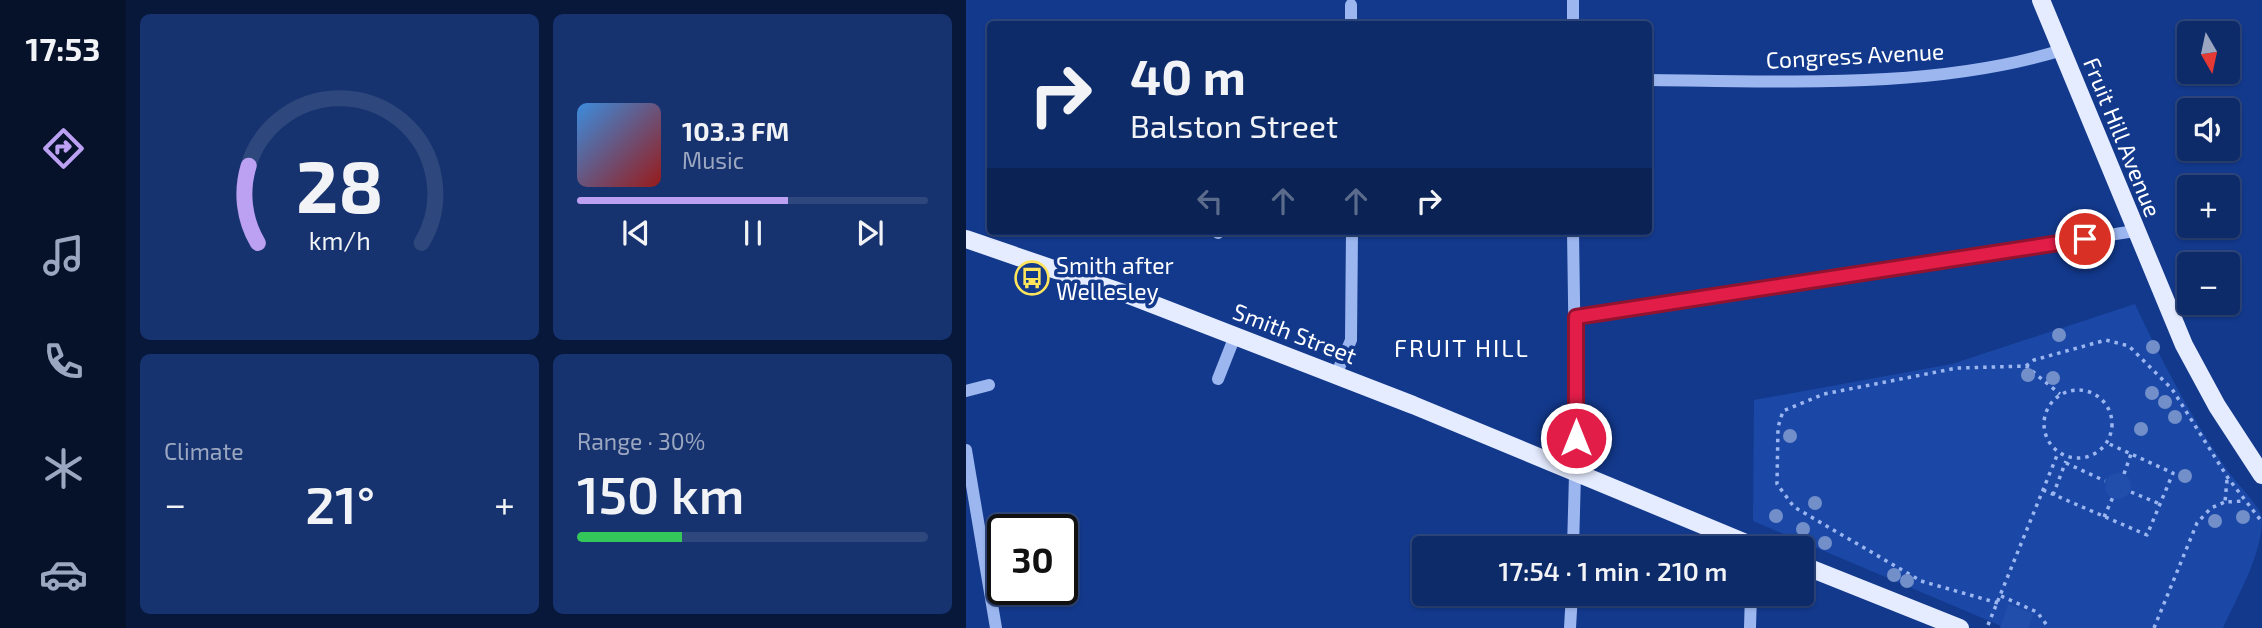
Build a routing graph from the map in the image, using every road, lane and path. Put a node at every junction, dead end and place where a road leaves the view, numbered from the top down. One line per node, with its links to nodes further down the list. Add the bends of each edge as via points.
1 (1573, 0): 5 (street)
2 (2041, 0): 6 (main road, Fruit Hill Avenue)
3 (1351, 5): 4 (street)
4 (1351, 21)
5 (1573, 21)
6 (2062, 50): 7 (street, Congress Avenue, via 2027,62 1892,78); 8 (main road, Fruit Hill Avenue)
7 (1652, 80)
8 (2135, 231): 12 (street); 27 (main road, Fruit Hill Avenue, via 2184,345)
9 (1352, 235): 15 (street, via 1351,340)
10 (1573, 235): 12 (street)
11 (966, 239): 13 (main road, Smith Street)
12 (1576, 317): 25 (street)
13 (1235, 336): 15 (main road, Smith Street); 16 (street)
14 (2026, 366): 19 (path); 28 (path, via 2106,340 2129,346 2172,388); 43 (path, via 1957,368 1824,394 1783,411 1778,427 1777,484 1794,507 1920,581)
15 (1336, 375): 25 (main road, Smith Street)
16 (1218, 379)
17 (989, 385): 18 (street)
18 (966, 391)
19 (2060, 394): 20 (path, via 2082,390 2102,400 2112,421); 22 (path, via 2044,416 2046,436)
20 (2107, 443): 23 (path); 24 (path, via 2090,457)
21 (966, 450): 47 (street)
22 (2058, 453): 24 (path); 30 (path)
23 (2131, 454): 26 (path); 36 (path, via 2173,473)
24 (2067, 460): 29 (path); 32 (path)
25 (1576, 472): 39 (street); 40 (main road, Smith Street)
26 (2124, 474)
27 (2262, 475)
28 (2228, 478): 34 (path); 35 (path)
29 (2105, 481)
30 (2043, 490): 32 (path); 42 (path)
31 (2131, 492): 36 (path)
32 (2053, 495): 37 (path)
33 (2113, 497): 37 (path)
34 (2244, 501): 35 (path); 38 (path)
35 (2225, 502): 52 (path, via 2211,508 2197,523)
36 (2160, 504): 37 (path, via 2147,535)
37 (2104, 517)
38 (2262, 522)
39 (1573, 536)
40 (1728, 536)
41 (1814, 570): 50 (main road)
42 (2001, 596): 43 (path); 51 (path, via 2037,612)
43 (1998, 603): 46 (path)
44 (1571, 606): 48 (street)
45 (1751, 606): 49 (street)
46 (1988, 625)
47 (996, 628)
48 (1570, 628)
49 (1750, 628)
50 (1960, 628)
51 (2049, 628)
52 (2154, 628)

